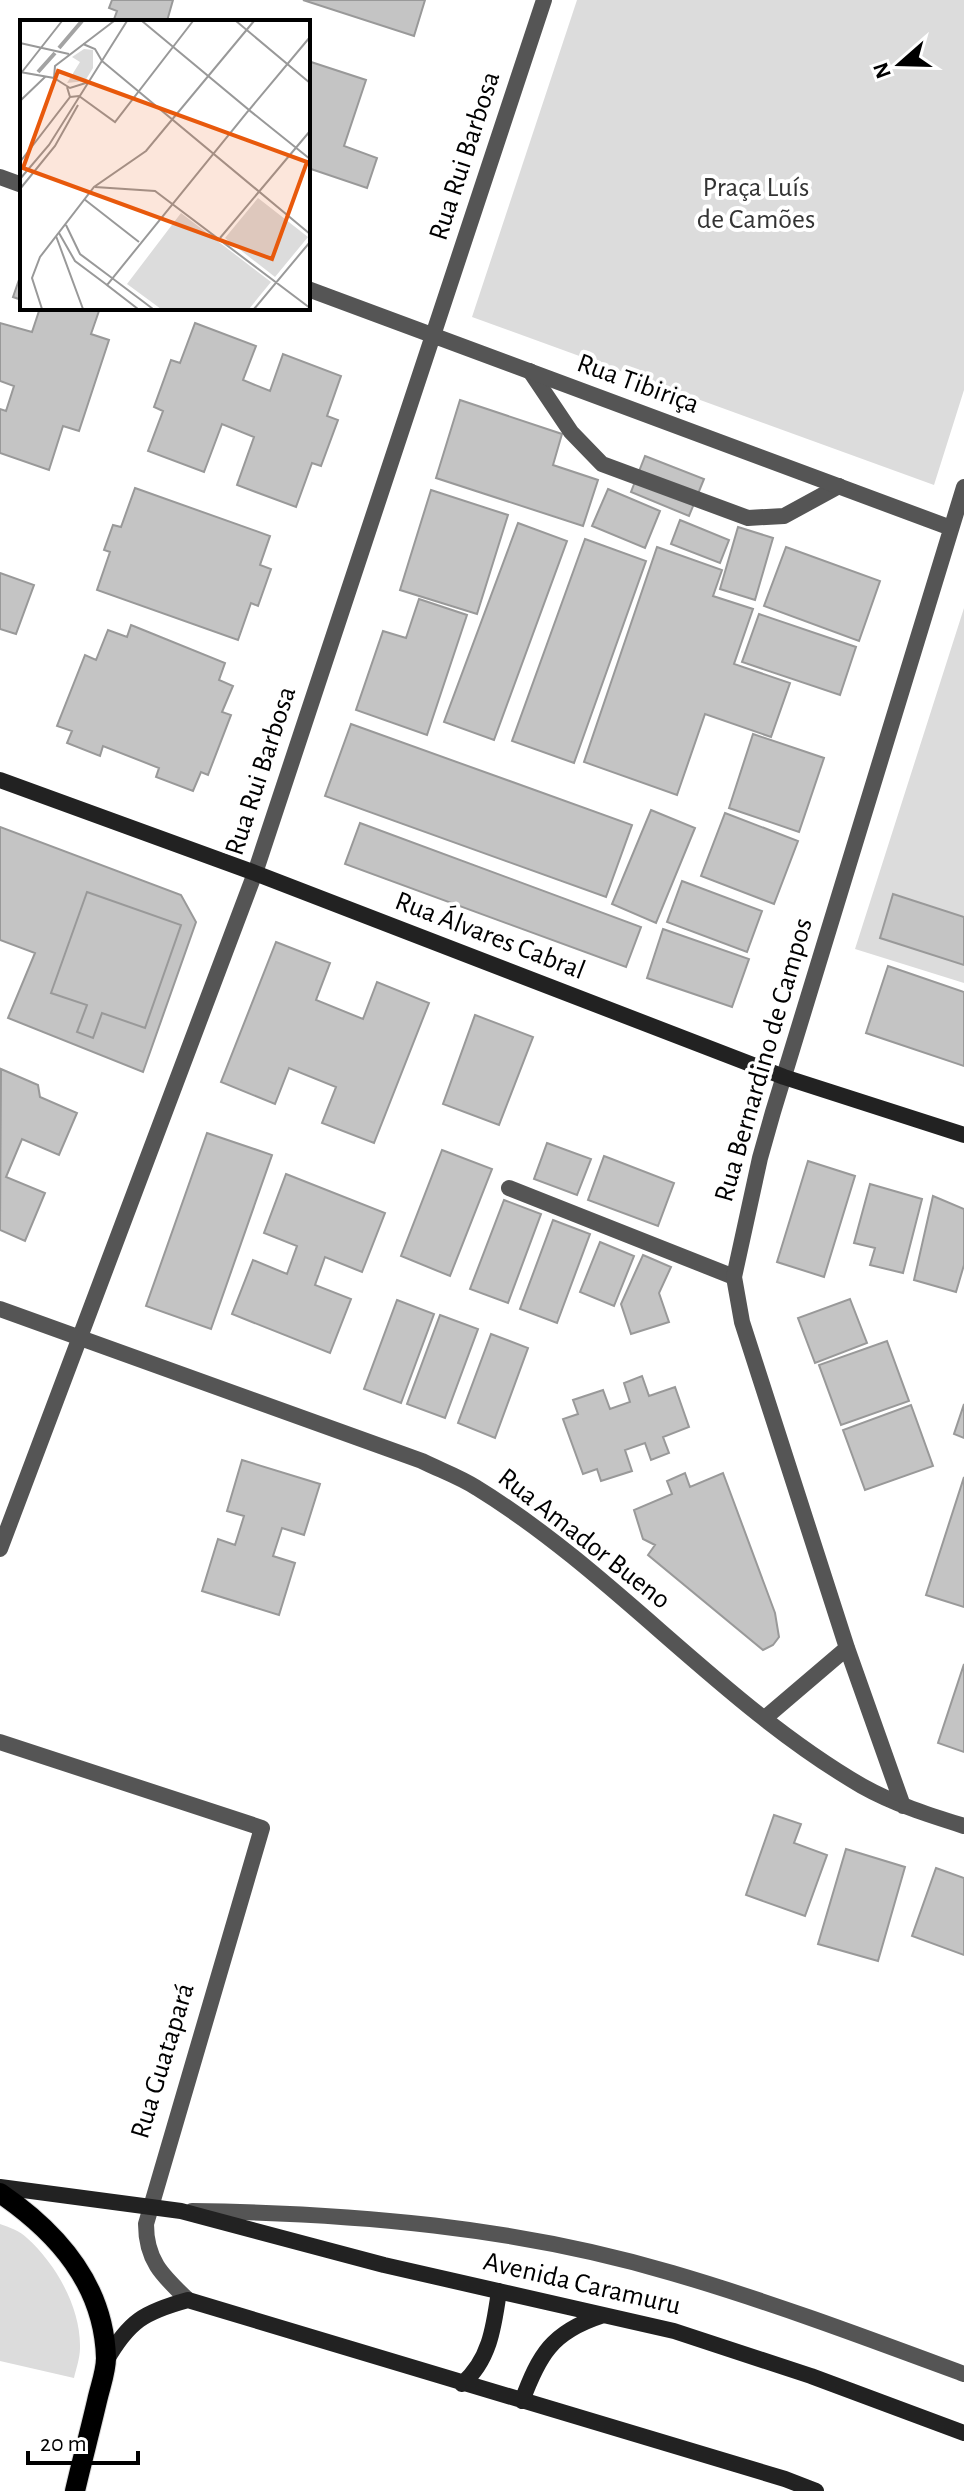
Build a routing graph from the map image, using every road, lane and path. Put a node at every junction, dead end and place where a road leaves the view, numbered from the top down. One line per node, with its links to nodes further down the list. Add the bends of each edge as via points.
1 (544, 0): 5 (street, Rua Rui Barbosa)
2 (0, 177): 3 (street)
3 (20, 184)
4 (310, 290): 5 (street, Rua Tibiriça)
5 (433, 335): 6 (street, Rua Tibiriça); 11 (street, Rua Rui Barbosa)
6 (530, 371): 7 (street, Rua Tibiriça); 7 (street, via 571,432 602,464 748,518 784,516)
7 (839, 486): 9 (street, Rua Tibiriça)
8 (964, 487): 9 (street, Rua Bernardino de Campos)
9 (951, 528): 12 (street, Rua Bernardino de Campos)
10 (0, 780): 11 (main road, Rua Álvares Cabral)
11 (255, 873): 12 (main road, Rua Álvares Cabral); 17 (street, Rua Rui Barbosa)
12 (784, 1077): 13 (main road, Rua Álvares Cabral); 15 (street, Rua Bernardino de Campos)
13 (964, 1135)
14 (509, 1188): 15 (street)
15 (734, 1277): 19 (street, Rua Bernardino de Campos, via 751,1352)
16 (0, 1309): 17 (street, Rua Amador Bueno)
17 (80, 1337): 18 (street, Rua Rui Barbosa); 20 (street, Rua Amador Bueno, via 422,1461 475,1486 568,1555)
18 (0, 1549)
19 (847, 1648): 20 (street); 22 (street, Rua Bernardino de Campos)
20 (765, 1718): 22 (street, Rua Amador Bueno, via 863,1786)
21 (0, 1742): 25 (street, Rua Guatapará, via 262,1828)
22 (903, 1806): 23 (street, Rua Amador Bueno)
23 (964, 1826)
24 (0, 2190): 25 (main road, Avenida Caramuru); 30 (main road, via 73,2259 103,2331)
25 (149, 2205): 26 (main road, Avenida Caramuru); 28 (street, Rua Guatapará, via 146,2244 156,2265)
26 (181, 2211): 27 (main road, Avenida Caramuru); 31 (street, Avenida Caramuru, via 376,2219 523,2239 670,2272)
27 (499, 2291): 29 (main road, Avenida Caramuru); 32 (main road, via 484,2360)
28 (188, 2300): 30 (main road, via 139,2318); 32 (main road)
29 (602, 2315): 33 (main road, via 574,2324 558,2337 533,2373); 34 (main road, Avenida Caramuru, via 674,2331)
30 (106, 2361): 35 (main road)
31 (964, 2374)
32 (462, 2384): 33 (main road)
33 (522, 2401): 36 (main road)
34 (964, 2433)
35 (75, 2491)
36 (816, 2491)

